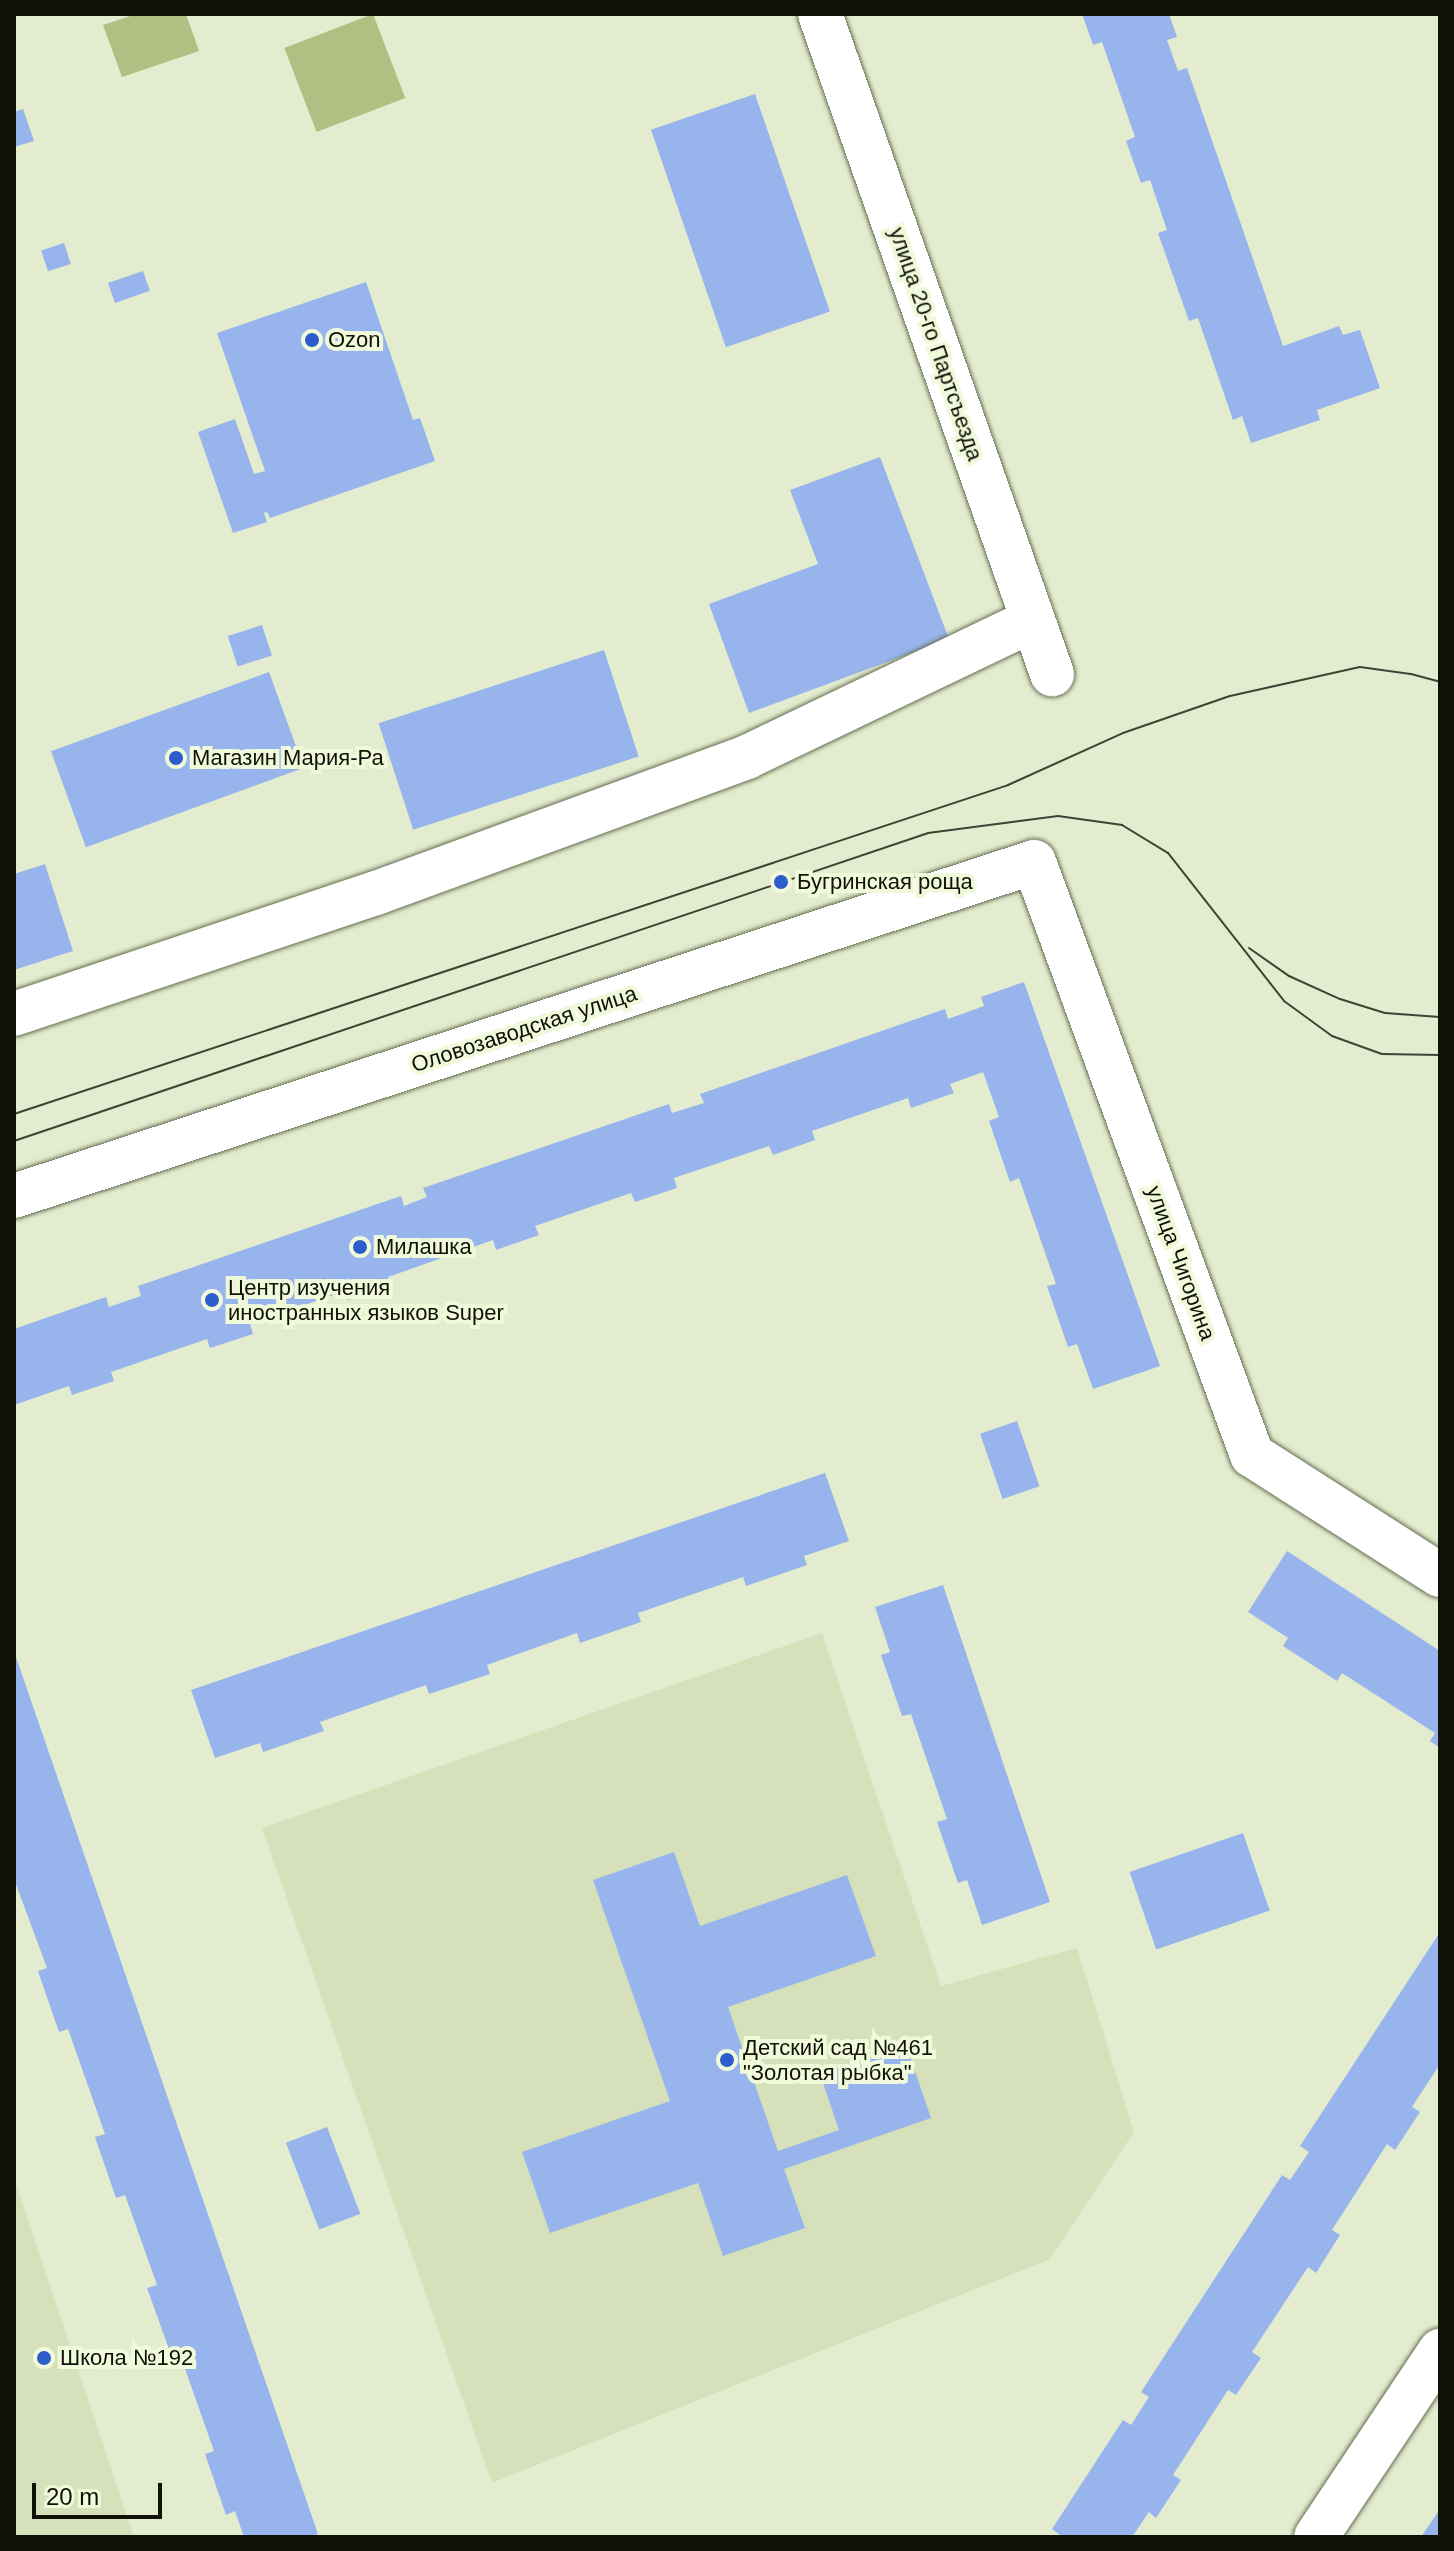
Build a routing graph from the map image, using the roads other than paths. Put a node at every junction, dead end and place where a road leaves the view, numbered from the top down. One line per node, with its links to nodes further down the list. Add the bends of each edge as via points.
1 (820, 14): 2 (street, улица 20-го Партсъезда)
2 (1033, 620): 3 (street, улица 20-го Партсъезда); 5 (street, via 747,757 376,893)
3 (1052, 674)
4 (1034, 862): 6 (street, Оловозаводская улица); 7 (street, улица Чигорина, via 1252,1455)
5 (14, 1014)
6 (14, 1196)
7 (1440, 1575)
8 (1440, 2351): 9 (street)
9 (1316, 2537)

